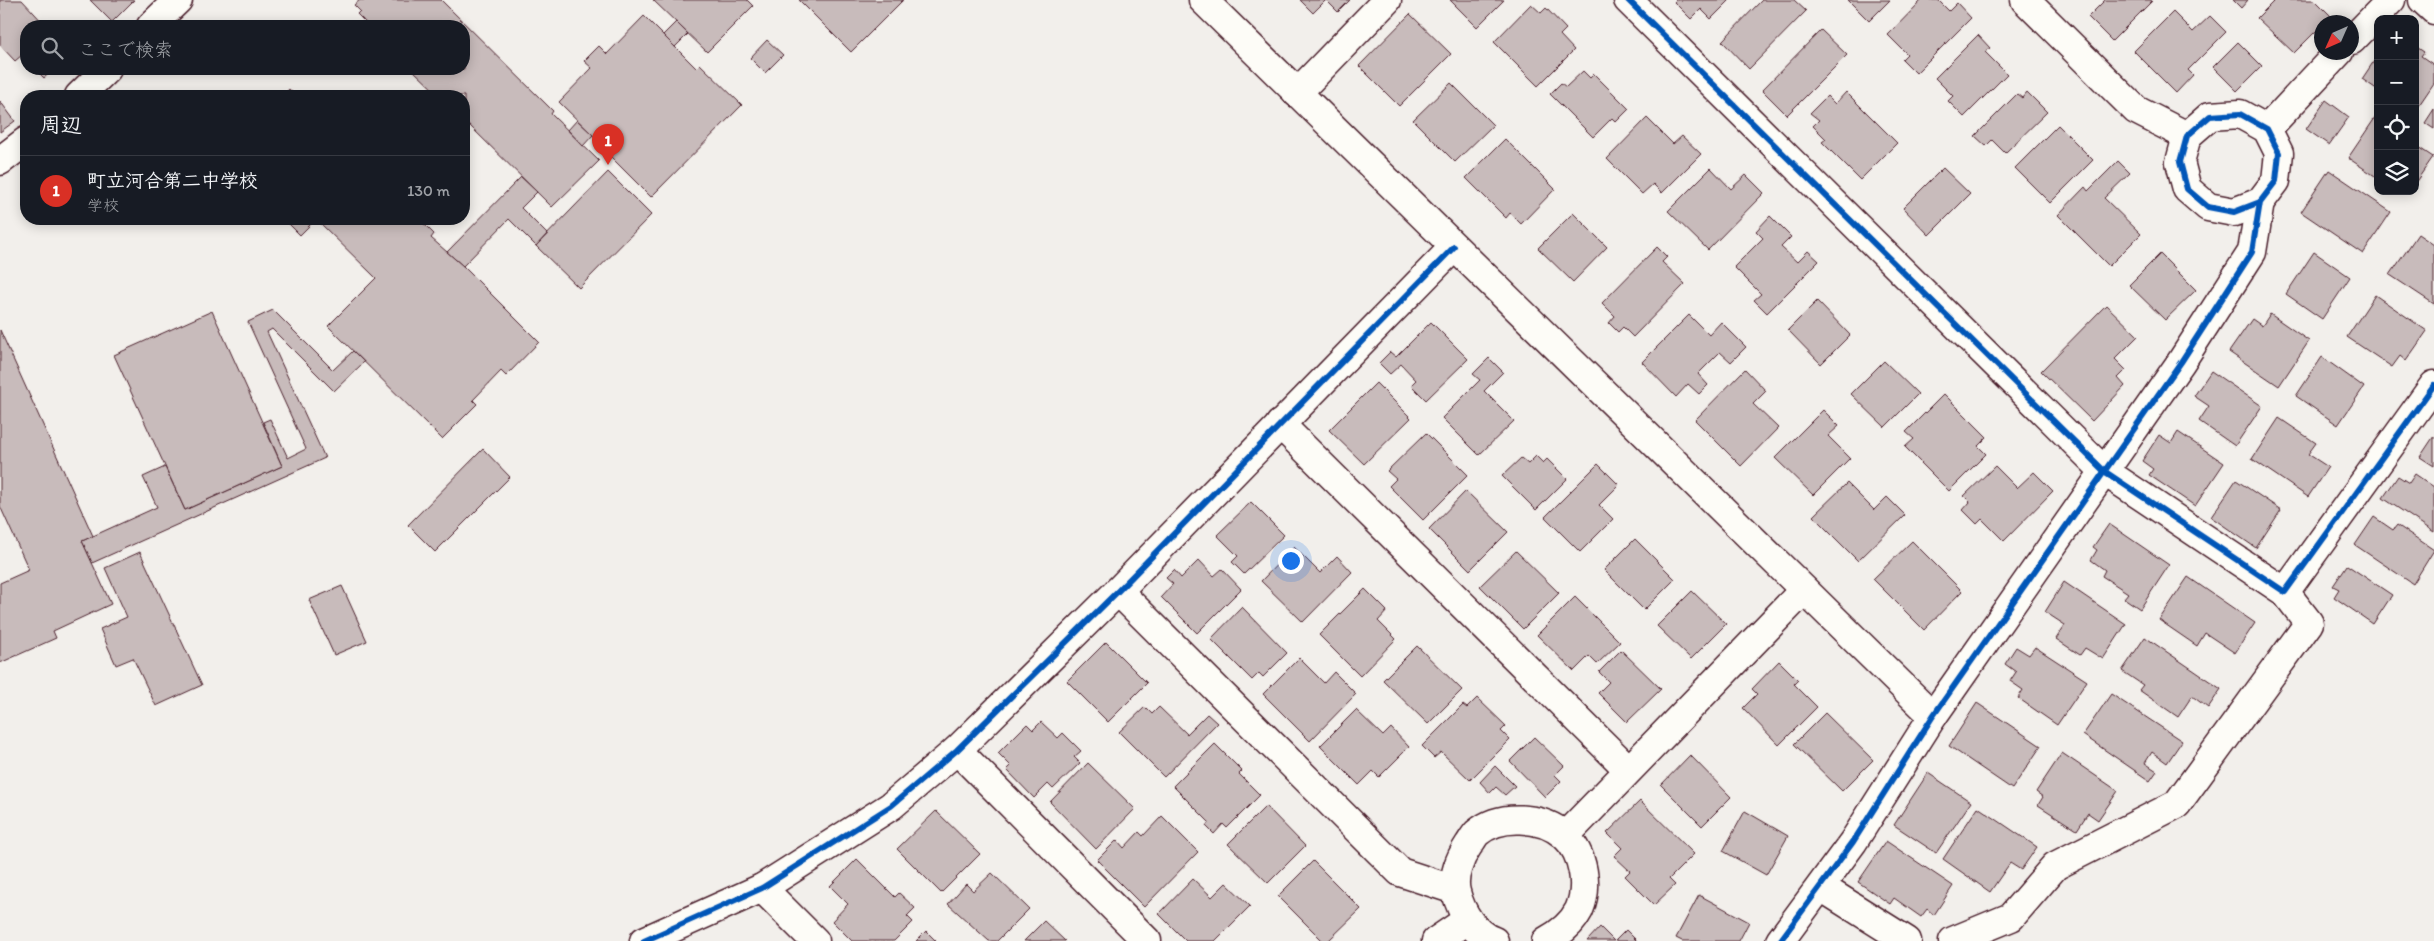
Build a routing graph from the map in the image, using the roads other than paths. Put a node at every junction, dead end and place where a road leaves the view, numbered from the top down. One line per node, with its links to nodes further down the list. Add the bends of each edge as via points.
1 (178, 0): 9 (street)
2 (1203, 0): 14 (street)
3 (1387, 0): 14 (street)
4 (1628, 0): 23 (street)
5 (2025, 0): 16 (street, via 2136,110)
6 (2391, 0): 10 (street)
7 (2423, 0): 8 (street)
8 (2434, 10)
9 (157, 20)
10 (2359, 33)
11 (2332, 60): 15 (street)
12 (101, 75): 13 (street)
13 (85, 90)
14 (1297, 93): 20 (street)
15 (2267, 129): 16 (street, via 2240,114 2210,116); 19 (street, via 2279,153 2276,180)
16 (2187, 136): 19 (street, via 2180,162 2187,189 2208,207 2234,212)
17 (20, 146): 18 (street)
18 (0, 161)
19 (2260, 202): 23 (street, via 2252,252 2181,362)
20 (1454, 247): 22 (street); 24 (street)
21 (2434, 385): 26 (street)
22 (1280, 424): 25 (street); 29 (street)
23 (2104, 471): 26 (street); 27 (street)
24 (1804, 590): 27 (street); 29 (street)
25 (1118, 591): 28 (street); 33 (street, via 1400,872)
26 (2285, 592): 44 (street, via 2309,623 2177,804 2055,866 2011,917)
27 (1933, 716): 31 (street)
28 (957, 750): 32 (street, via 891,806); 38 (street)
29 (1628, 769): 30 (street)
30 (1565, 836): 33 (street, via 1537,821 1505,819 1477,833 1459,859); 41 (street, via 1580,858 1585,885 1579,911 1562,932)
31 (1821, 887): 42 (street); 43 (street)
32 (762, 888): 35 (street); 37 (street)
33 (1456, 890): 34 (street)
34 (1467, 920): 39 (street); 40 (street, via 1486,938)
35 (681, 933): 36 (street)
36 (644, 941)
37 (815, 941)
38 (1147, 941)
39 (1436, 941)
40 (1494, 941)
41 (1546, 941)
42 (1780, 941)
43 (1907, 941)
44 (1953, 941)

